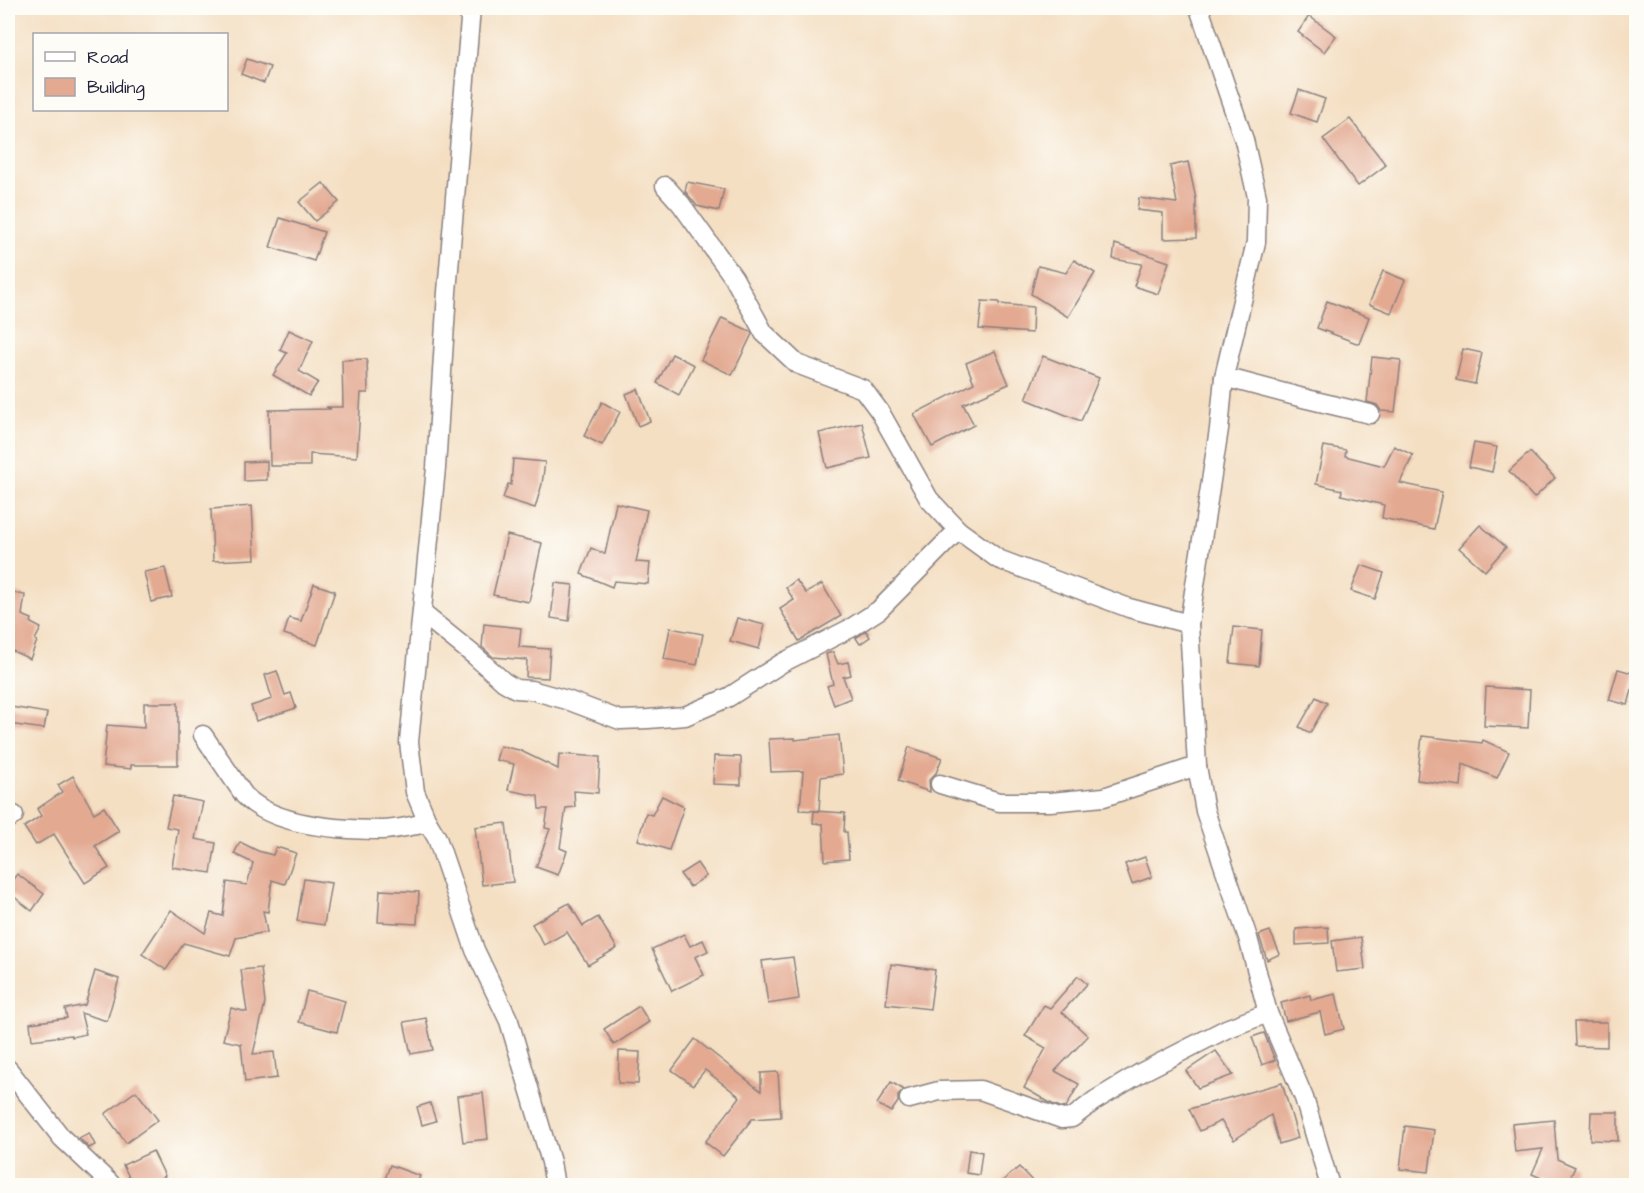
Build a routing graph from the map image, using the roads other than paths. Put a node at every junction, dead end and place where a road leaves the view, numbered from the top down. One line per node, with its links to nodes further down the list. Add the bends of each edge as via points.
1 (471, 8): 7 (street)
2 (1199, 8): 4 (street, via 1244,140 1257,197 1256,242)
3 (664, 186): 6 (street, via 734,278 764,333 797,364 863,389 929,499)
4 (1224, 377): 5 (street); 8 (street)
5 (1370, 414)
6 (958, 530): 7 (street, via 879,610 729,697 685,716 620,720 567,700 516,689); 8 (street, via 998,559 1129,608)
7 (422, 613): 12 (street, via 409,742 415,792)
8 (1189, 624): 10 (street)
9 (203, 735): 12 (street, via 244,795 274,815 319,826 384,830)
10 (1197, 766): 11 (street, via 1104,797 1050,802 999,802); 13 (street, via 1205,811 1248,938)
11 (940, 784)
12 (428, 823): 17 (street, via 437,838 475,950 509,1021)
13 (1268, 1013): 15 (street, via 1226,1029 1142,1072 1072,1118 1062,1119 980,1090 939,1091); 18 (street, via 1304,1098)
14 (8, 1069): 16 (street, via 62,1138)
15 (909, 1099)
16 (113, 1185)
17 (555, 1185)
18 (1330, 1185)

